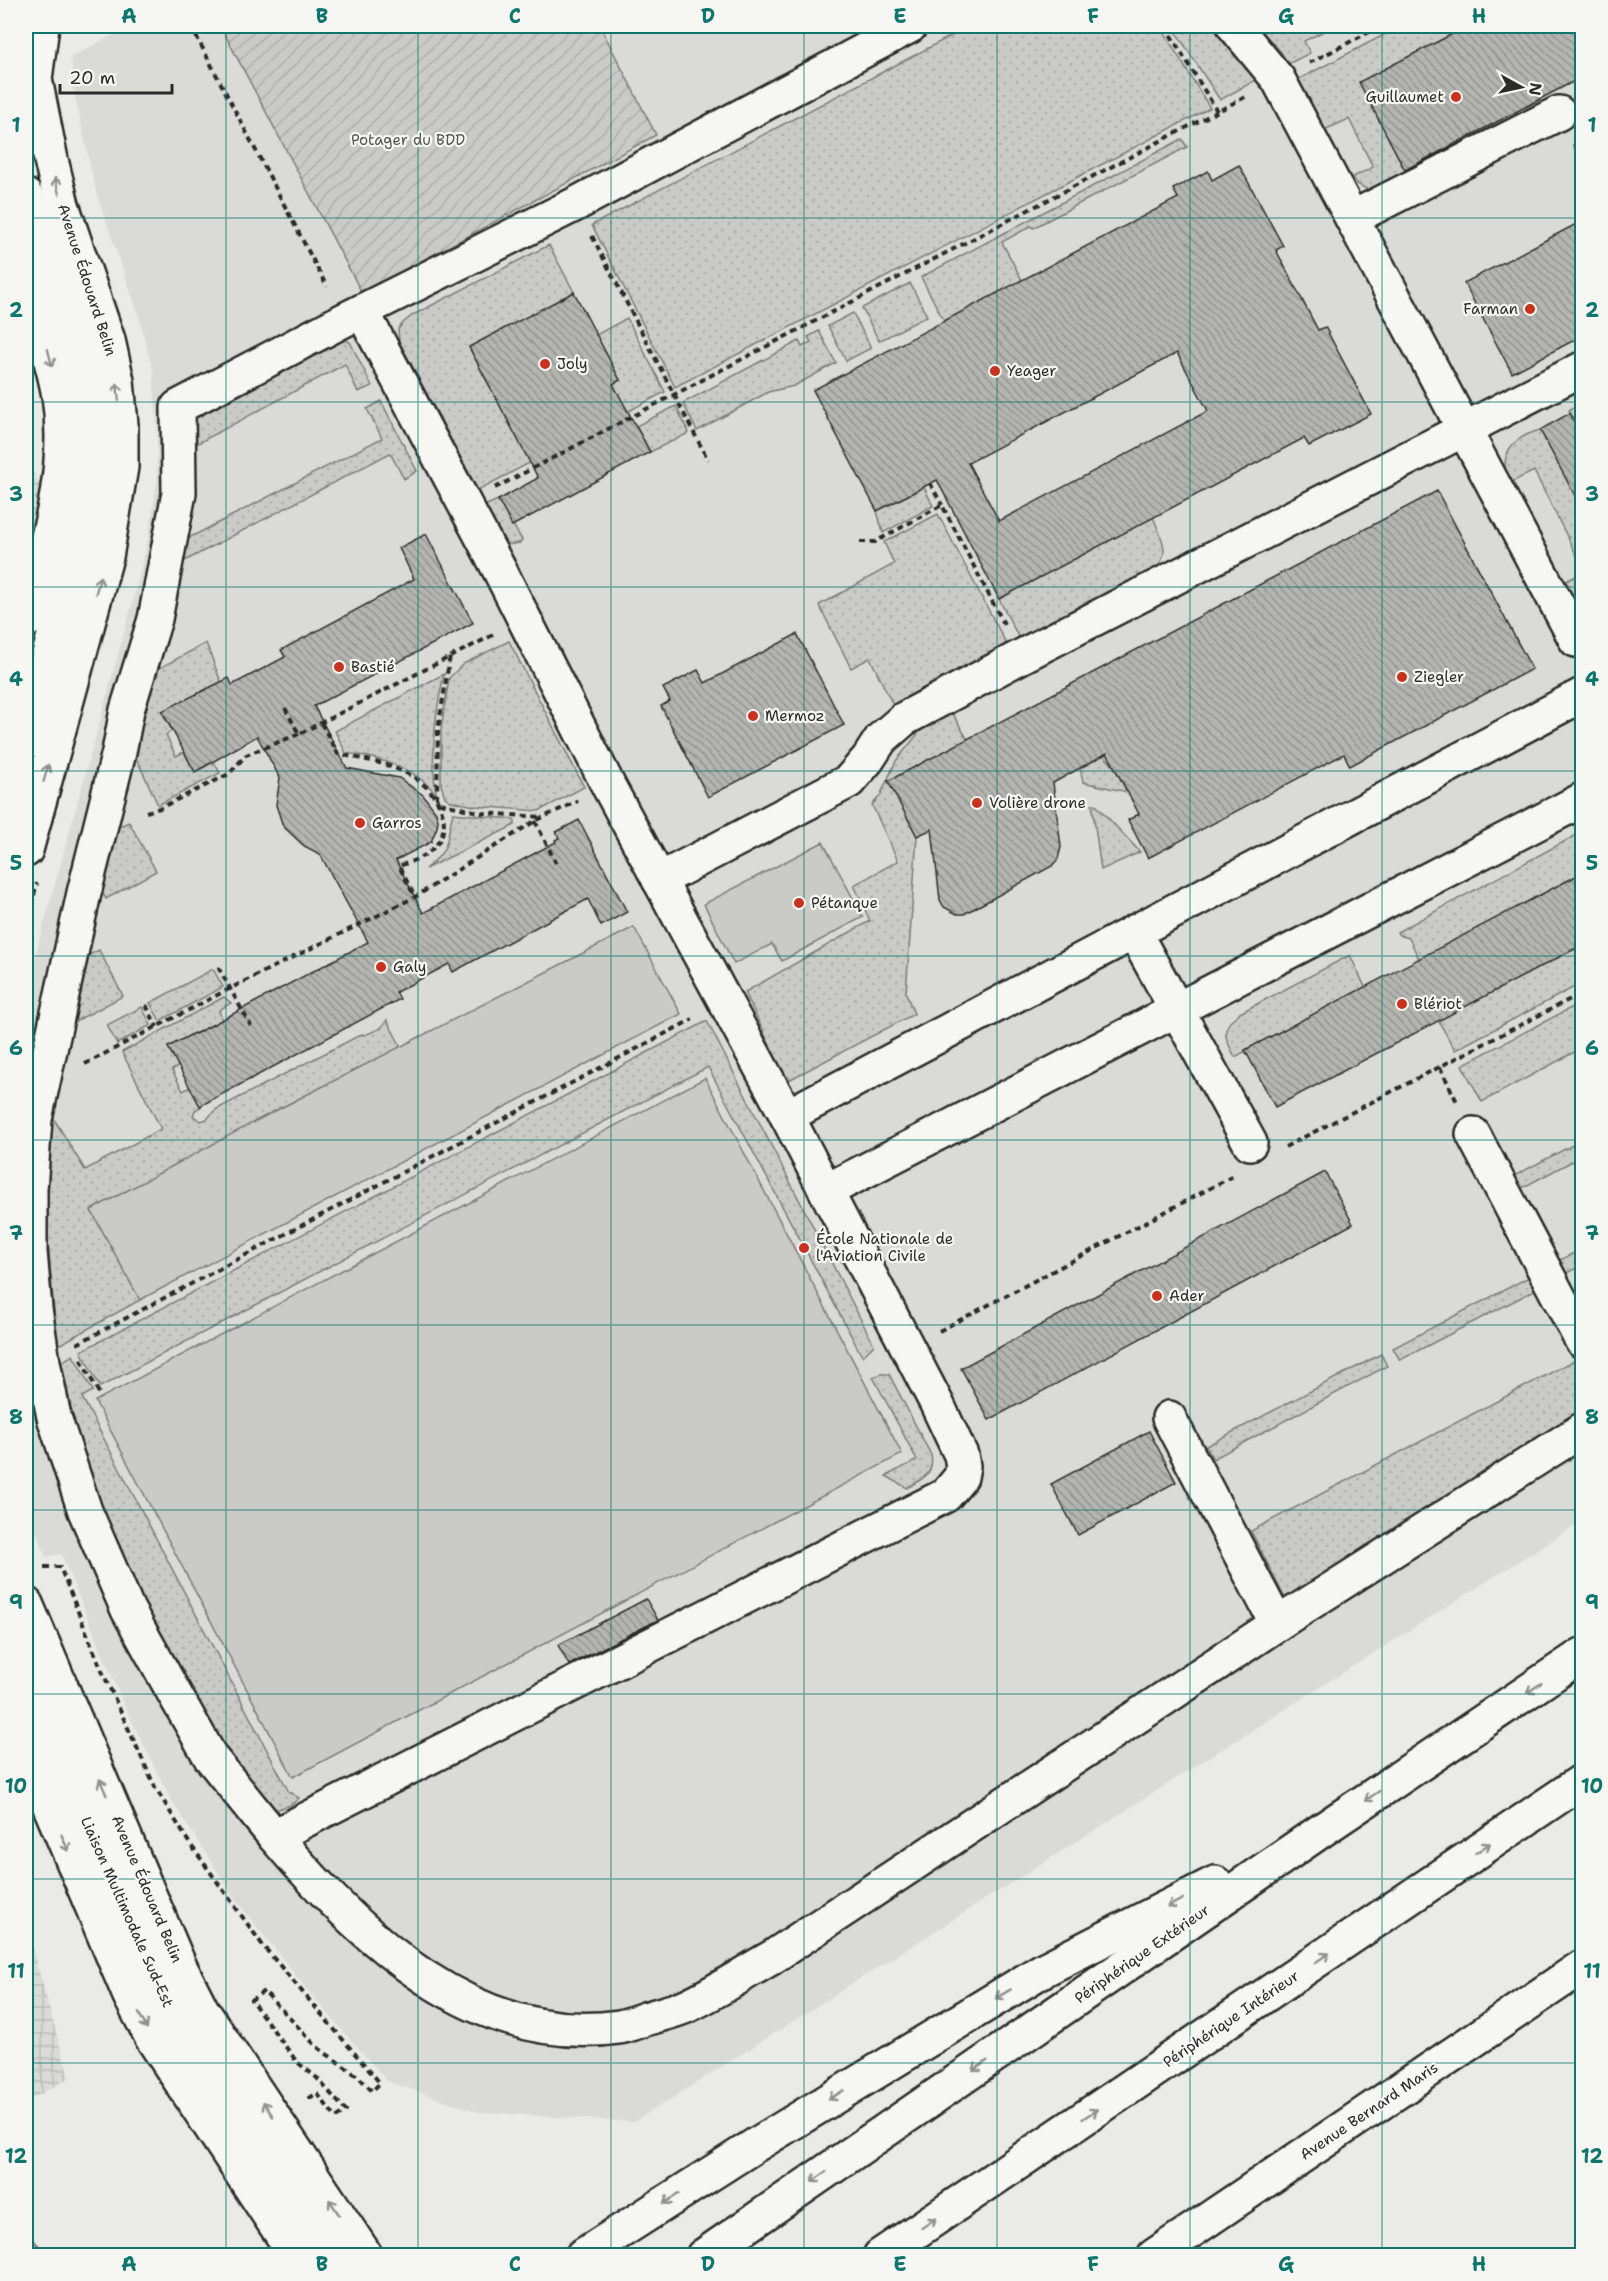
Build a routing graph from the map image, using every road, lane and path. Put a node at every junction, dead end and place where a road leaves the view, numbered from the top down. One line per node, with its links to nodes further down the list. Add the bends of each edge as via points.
1 (42, 26): 39 (main road, Avenue Édouard Belin, one-way to 1, via 106,556 122,467 117,381 108,340 62,205 35,79)
2 (191, 26): 14 (path)
3 (910, 26): 11 (main road)
4 (1165, 26): 8 (path)
5 (1234, 26): 7 (main road)
6 (1381, 26): 7 (path)
7 (1278, 79): 8 (path); 12 (main road)
8 (1217, 111): 16 (path)
9 (1559, 113): 12 (main road)
10 (26, 196): 32 (main road, via 81,352 89,404 90,463 86,505)
11 (576, 204): 14 (main road); 16 (path)
12 (1352, 218): 17 (main road)
13 (26, 282): 23 (main road, one-way to 23, via 50,355 62,438 56,508)
14 (353, 316): 20 (main road); 58 (main road, via 178,407 179,493 155,619 127,710 35,1119 30,1189)
15 (1582, 369): 17 (main road)
16 (674, 396): 18 (path); 20 (path)
17 (1464, 429): 25 (main road); 27 (main road)
18 (708, 460)
19 (930, 483): 21 (path)
20 (463, 504): 24 (main road)
21 (942, 505): 22 (path, via 875,542); 27 (path)
22 (860, 542)
23 (26, 621)
24 (535, 639): 26 (path, via 508,627); 33 (main road)
25 (1580, 643)
26 (450, 656): 30 (path); 35 (path, via 438,729)
27 (1020, 657): 41 (main road, via 904,719 881,739 849,781)
28 (1582, 695): 43 (main road)
29 (285, 708): 31 (path)
30 (321, 723): 31 (path); 35 (path, via 338,754 369,760 412,776)
31 (299, 734): 36 (path, via 246,755 228,774)
32 (26, 742)
33 (609, 787): 37 (path); 41 (main road)
34 (1582, 800): 49 (main road)
35 (438, 801): 37 (path, via 482,813); 42 (path, via 444,820 436,844 417,860 399,866)
36 (146, 812)
37 (543, 817): 38 (path)
38 (535, 821): 40 (path); 42 (path)
39 (26, 850)
40 (556, 863)
41 (658, 880): 47 (main road)
42 (415, 897): 45 (path)
43 (1134, 932): 49 (main road); 53 (main road)
44 (218, 967): 45 (path)
45 (229, 989): 50 (path); 51 (path)
46 (1582, 993): 56 (path)
47 (726, 1001): 53 (main road); 60 (path)
48 (146, 1005): 51 (path)
49 (1175, 1009): 55 (main road); 57 (main road)
50 (251, 1026)
51 (158, 1027): 52 (path)
52 (82, 1065)
53 (787, 1116): 57 (main road)
54 (1473, 1134): 59 (main road)
55 (1250, 1143): 61 (path, via 1250,1167)
56 (1285, 1147)
57 (826, 1191): 61 (main road)
58 (30, 1310): 62 (main road)
59 (1582, 1341)
60 (74, 1346): 62 (path); 63 (path)
61 (907, 1348): 74 (main road, via 961,1455 961,1477 946,1495)
62 (43, 1362): 74 (main road, via 54,1417 85,1510 128,1610 211,1758)
63 (99, 1393)
64 (1169, 1418): 68 (main road)
65 (1582, 1430): 68 (main road)
66 (44, 1567): 76 (path, via 60,1567 155,1787 188,1841 264,1947 380,2083 372,2091 317,2047 264,1991 251,2000 297,2062 346,2111 336,2118 317,2093)
67 (26, 1604): 77 (main road, Avenue Édouard Belin, one-way to 67, via 180,1967)
68 (1277, 1624): 74 (main road, via 771,1958 683,2007 620,2027 568,2029 525,2024 474,2006 417,1972 369,1935 315,1884)
69 (1582, 1655): 73 (main road, Périphérique Extérieur, one-way to 73)
70 (26, 1676): 77 (main road, Liaison Multimodale Sud-Est, via 163,1997 199,2059)
71 (26, 1750): 77 (main road, one-way to 77, via 130,1996 152,2038)
72 (1582, 1781): 83 (main road, Périphérique Intérieur, one-way to 72)
73 (1322, 1830): 81 (main road, one-way to 81, via 1043,1970); 82 (main road, Périphérique Extérieur, one-way to 82)
74 (274, 1836)
75 (1582, 1967): 84 (main road, Avenue Bernard Maris)
76 (302, 2102)
77 (276, 2174): 78 (main road); 79 (main road, Liaison Multimodale Sud-Est); 80 (main road, one-way to 77)
78 (296, 2256)
79 (331, 2256)
80 (366, 2256)
81 (582, 2256)
82 (703, 2256)
83 (880, 2256)
84 (1154, 2256)

